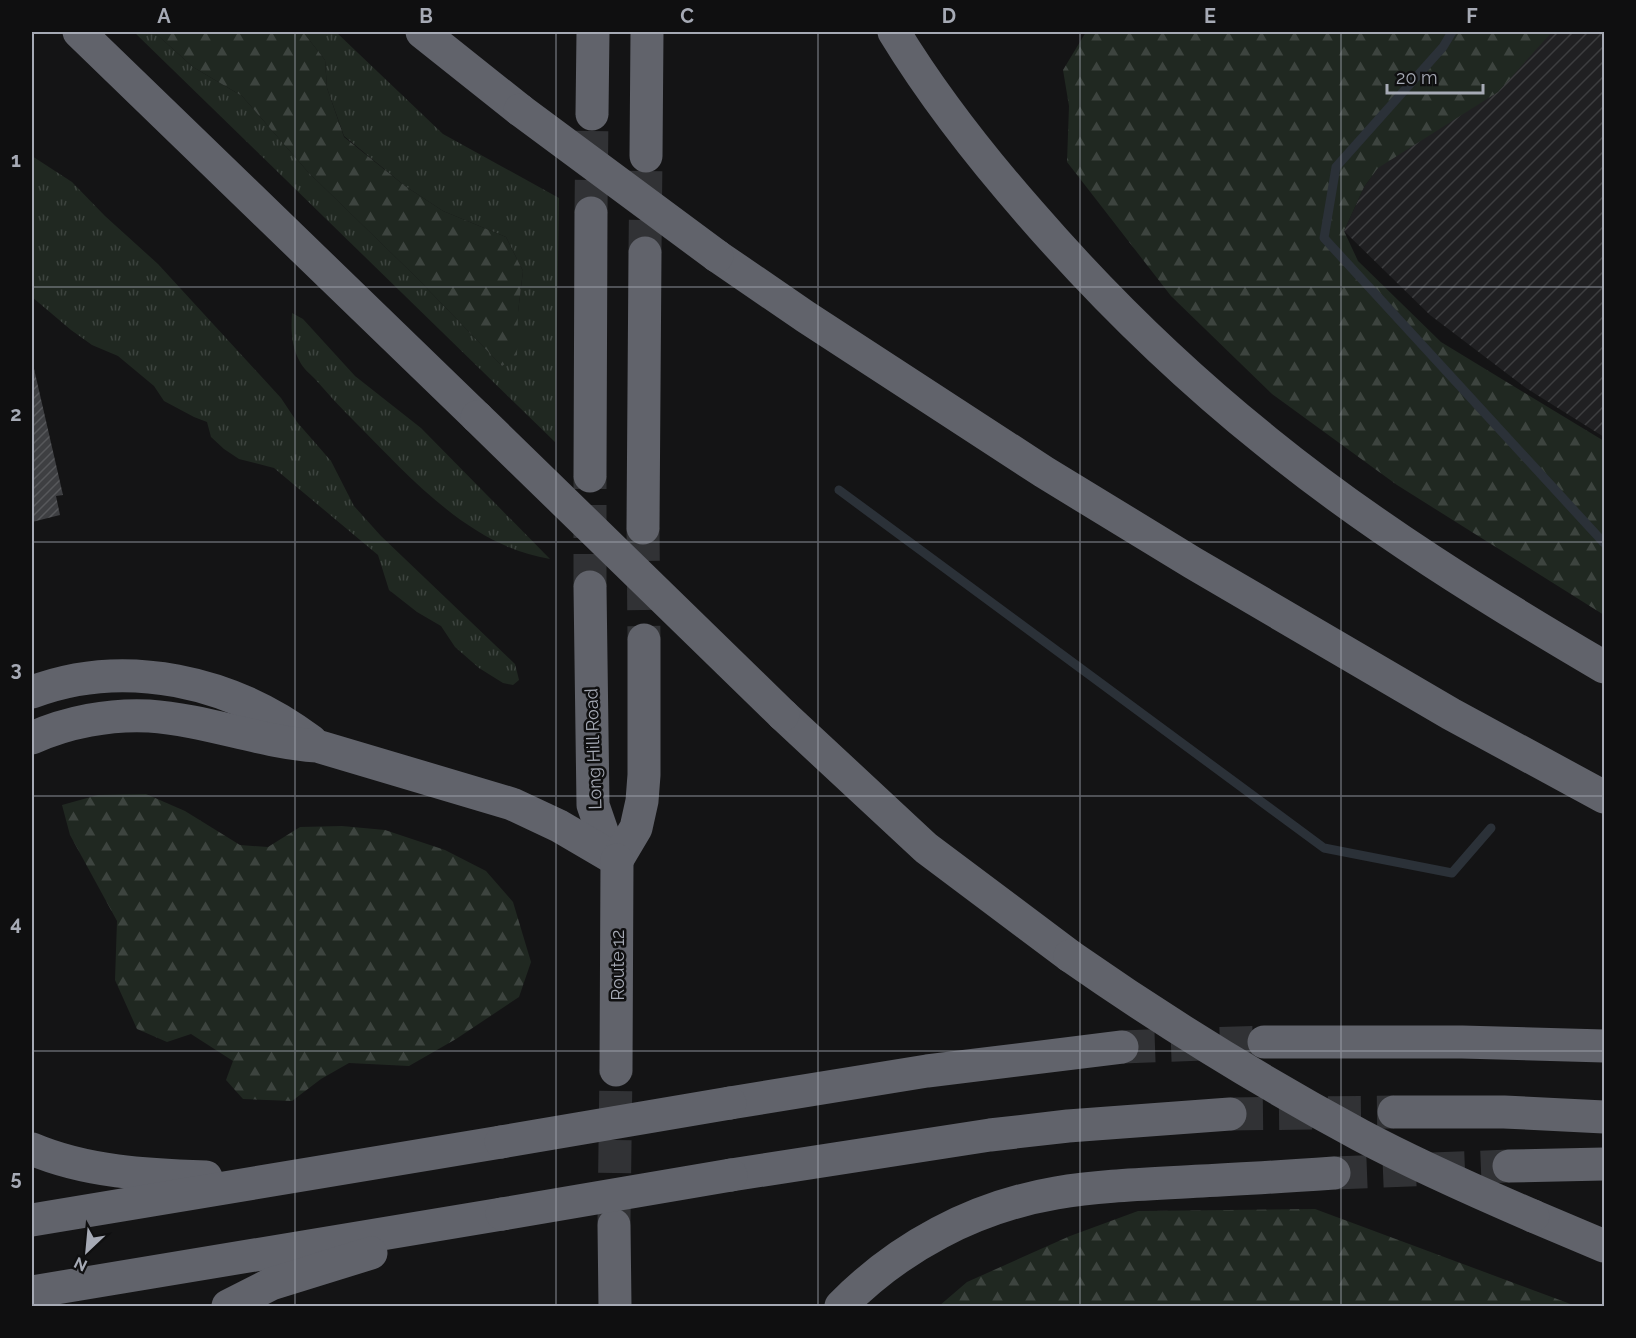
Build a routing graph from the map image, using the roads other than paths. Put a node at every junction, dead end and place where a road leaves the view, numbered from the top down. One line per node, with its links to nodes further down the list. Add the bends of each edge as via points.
1 (422, 32): 18 (highway, bridge, via 717,256 1053,478 1451,714)
2 (593, 32): 6 (highway)
3 (647, 32): 7 (highway)
4 (894, 32): 14 (highway, via 956,122 1031,214 1110,300 1193,379 1268,443 1365,514 1495,602)
5 (83, 36): 35 (highway, bridge, via 783,715 926,848 1070,956 1294,1099 1466,1187)
6 (592, 114)
7 (646, 156)
8 (591, 213): 10 (highway)
9 (645, 253): 11 (highway)
10 (590, 476)
11 (643, 528)
12 (590, 587): 19 (highway, Long Hill Road, via 593,805)
13 (644, 640): 19 (highway, via 642,801 636,828)
14 (1605, 667)
15 (32, 692): 17 (highway, via 100,675 171,680 250,705)
16 (32, 738): 17 (highway, via 92,720 149,716)
17 (317, 746): 19 (highway, via 512,804)
18 (1605, 797)
19 (617, 860): 23 (highway, Route 12)
20 (1264, 1042): 21 (highway, via 1451,1041)
21 (1605, 1046)
22 (1122, 1047): 31 (highway, bridge, via 927,1071)
23 (616, 1070)
24 (1394, 1112): 26 (highway)
25 (1230, 1114): 33 (highway, bridge, via 990,1134)
26 (1605, 1117)
27 (32, 1149): 31 (highway, via 77,1164 142,1173)
28 (1605, 1164): 29 (highway)
29 (1509, 1166)
30 (1334, 1173): 39 (highway, via 1101,1187 1030,1198 974,1216 914,1246)
31 (295, 1177): 32 (highway)
32 (32, 1220)
33 (457, 1221): 36 (highway); 37 (highway, via 412,1240 271,1284)
34 (614, 1225): 38 (highway)
35 (1605, 1246)
36 (32, 1292)
37 (228, 1306)
38 (615, 1306)
39 (841, 1306)

